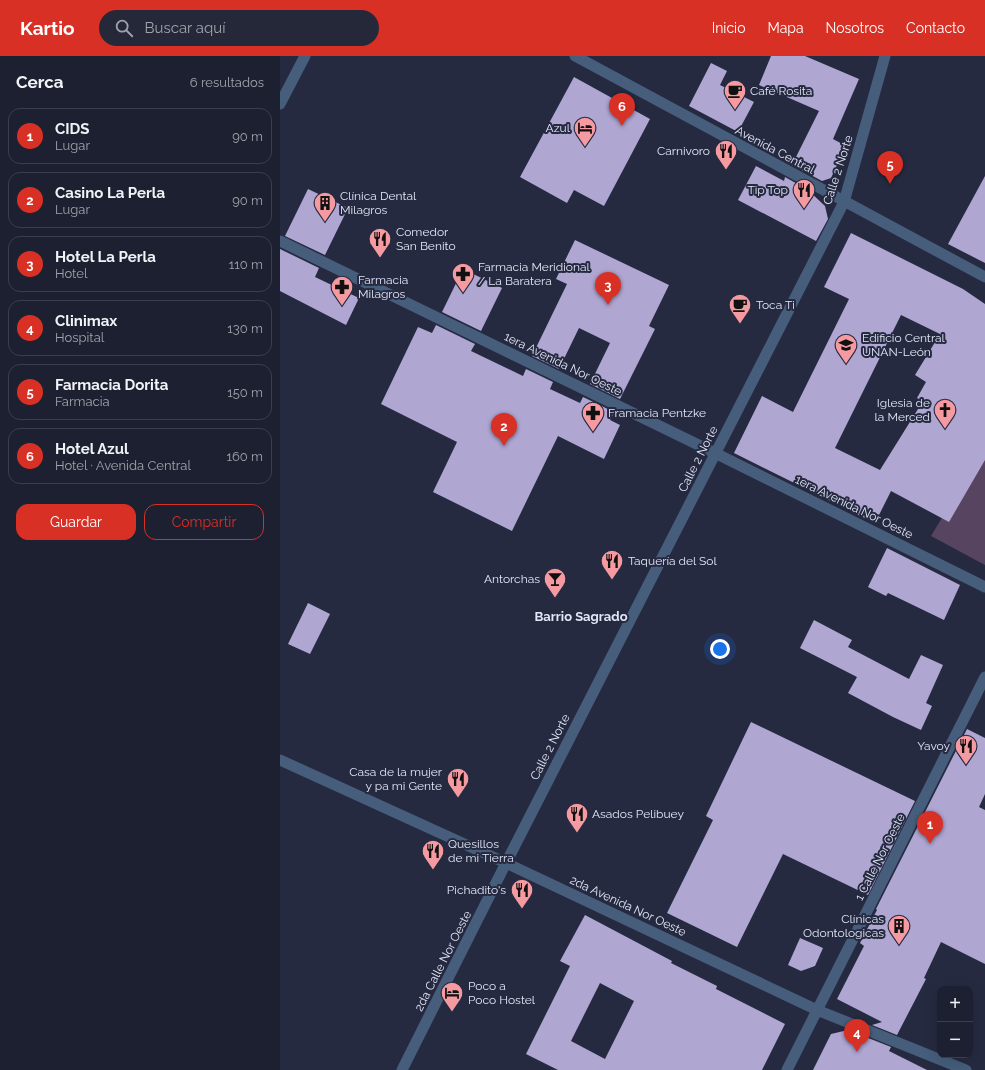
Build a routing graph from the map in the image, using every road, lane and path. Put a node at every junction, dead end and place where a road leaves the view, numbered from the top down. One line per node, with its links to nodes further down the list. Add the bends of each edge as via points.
1 (305, 56): 4 (street)
2 (575, 56): 5 (street, Avenida Central)
3 (885, 56): 5 (street, Calle 2 Norte)
4 (280, 104)
5 (844, 202): 7 (street, Avenida Central); 8 (street, Calle 2 Norte)
6 (280, 241): 8 (street, 1era Avenida Nor Oeste)
7 (985, 277)
8 (715, 453): 9 (street, 1era Avenida Nor Oeste); 12 (street, Calle 2 Norte)
9 (985, 587)
10 (985, 677): 13 (street, 1 Calle Nor Oeste)
11 (280, 760): 12 (street, 2da Avenida Nor Oeste)
12 (506, 863): 13 (street, 2da Avenida Nor Oeste); 14 (street, 2da Calle Nor Oeste)
13 (817, 1010): 15 (street, 1 Calle Nor Oeste); 16 (street, 2da Avenida Nor Oeste)
14 (402, 1070)
15 (787, 1070)
16 (966, 1070)

